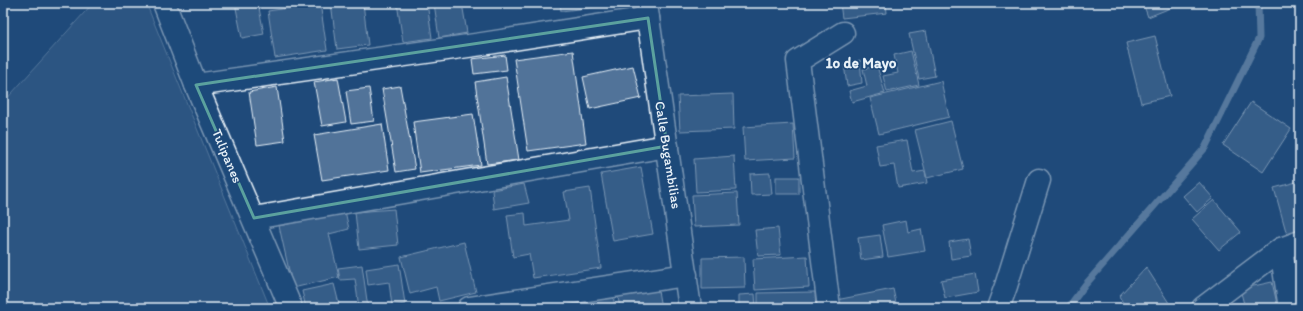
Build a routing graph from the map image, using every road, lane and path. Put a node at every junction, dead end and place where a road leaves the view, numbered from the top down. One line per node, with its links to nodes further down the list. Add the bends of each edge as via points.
1 (164, 3): 4 (street, Tulipanes)
2 (647, 10): 4 (street, via 482,44); 5 (street, Calle Bugambilias)
3 (843, 33): 13 (street, via 798,61)
4 (196, 85): 7 (street, Tulipanes)
5 (667, 146): 7 (street); 9 (street, Calle Bugambilias)
6 (1039, 180): 14 (street)
7 (254, 218): 10 (street, Tulipanes)
8 (1290, 245): 15 (street); 16 (street)
9 (686, 275): 11 (street); 12 (street, Calle Bugambilias)
10 (291, 308)
11 (469, 308)
12 (690, 308)
13 (829, 308)
14 (998, 308)
15 (1203, 308)
16 (1290, 308)

